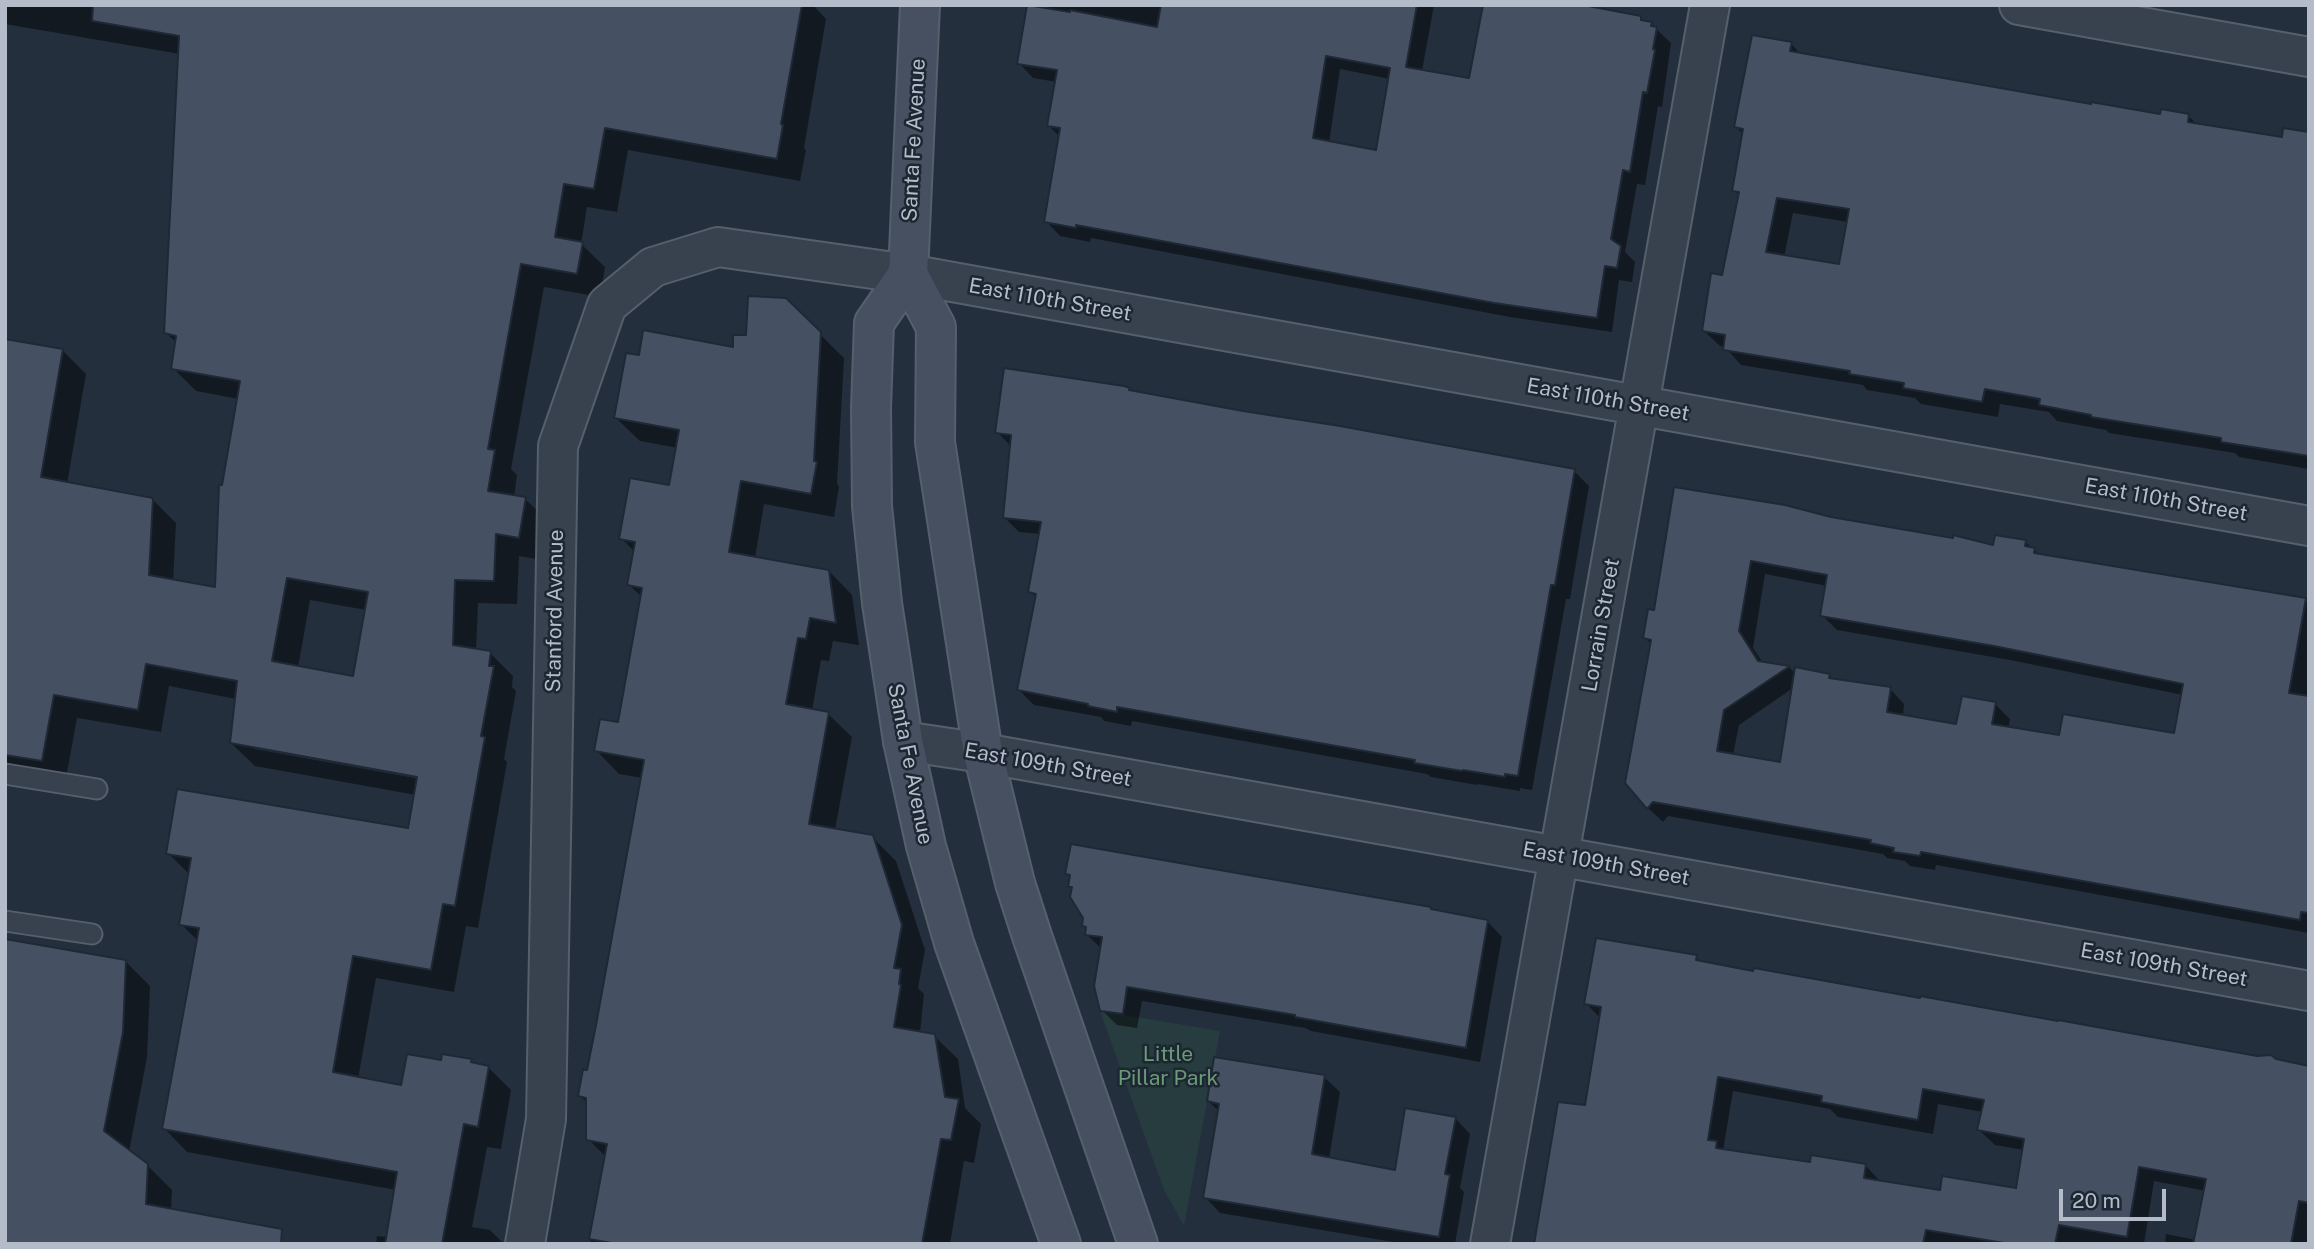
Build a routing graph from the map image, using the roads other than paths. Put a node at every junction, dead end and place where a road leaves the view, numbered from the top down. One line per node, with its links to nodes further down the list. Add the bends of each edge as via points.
1 (920, 5): 5 (street, Santa Fe Avenue)
2 (1710, 5): 6 (street, Lorrain Street)
3 (2019, 5): 4 (street)
4 (2309, 57)
5 (908, 274): 6 (street, East 110th Street); 8 (street, Santa Fe Avenue, via 874,323 871,408 872,506); 9 (street, via 936,327 935,442); 16 (street, Stanford Avenue, via 718,247 653,267 607,304 558,446 546,1119)
6 (1640, 406): 7 (street, East 110th Street); 12 (street, Lorrain Street)
7 (2309, 526)
8 (903, 741): 9 (street, East 109th Street); 17 (street, Santa Fe Avenue, via 954,943)
9 (983, 753): 12 (street, East 109th Street); 18 (street, via 1015,883)
10 (5, 774): 11 (lane)
11 (97, 789)
12 (1560, 855): 15 (street, East 109th Street); 19 (street, Lorrain Street)
13 (5, 921): 14 (lane)
14 (92, 934)
15 (2309, 991)
16 (525, 1244)
17 (1061, 1244)
18 (1138, 1244)
19 (1490, 1244)

